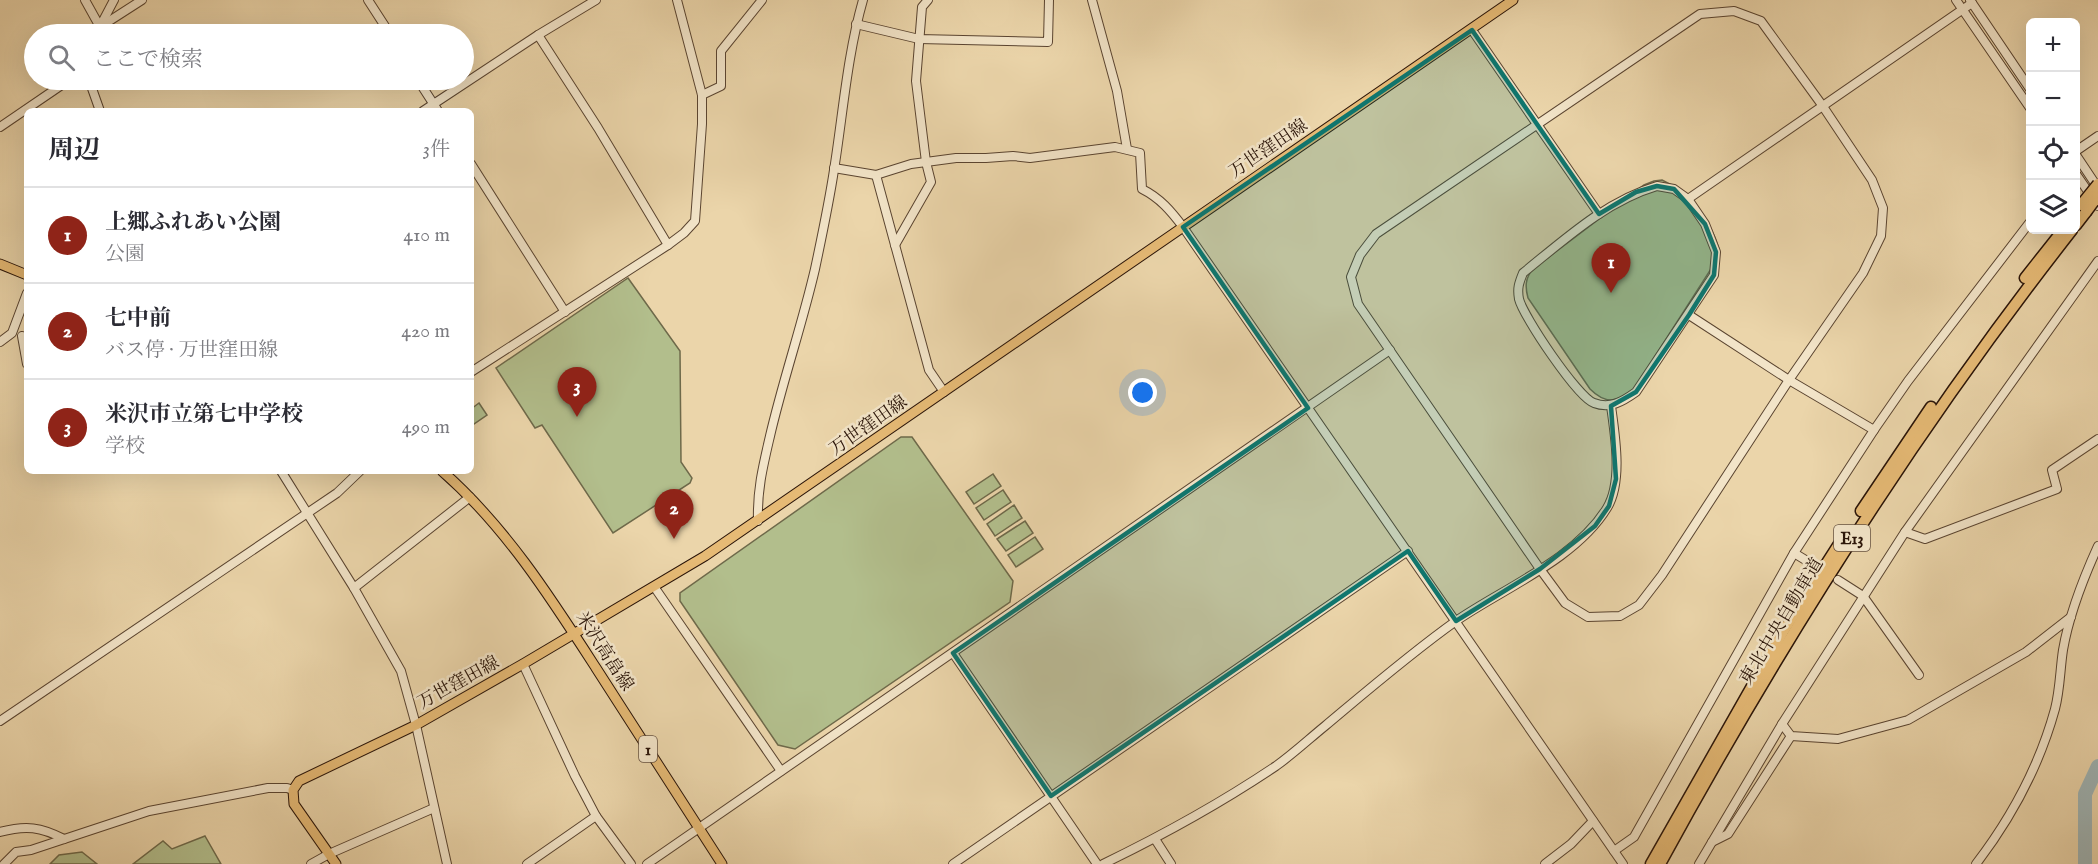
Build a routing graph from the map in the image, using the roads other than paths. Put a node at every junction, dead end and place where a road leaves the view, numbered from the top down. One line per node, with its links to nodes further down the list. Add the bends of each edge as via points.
1 (85, 0): 16 (street)
2 (114, 0): 17 (street)
3 (142, 0): 18 (street)
4 (368, 0): 19 (street)
5 (596, 0): 22 (street)
6 (677, 0): 30 (street)
7 (762, 0): 30 (street, via 721,51 721,86)
8 (863, 0): 20 (street)
9 (928, 0): 23 (street, via 922,7)
10 (1049, 0): 23 (street, via 1047,42)
11 (1092, 0): 40 (street, via 1117,91)
12 (1513, 0): 21 (main road, 万世窪田線)
13 (1956, 0): 15 (street)
14 (1971, 2): 15 (street); 25 (street)
15 (1962, 9): 31 (street); 32 (street)
16 (95, 24)
17 (102, 24)
18 (108, 24)
19 (384, 24)
20 (856, 24): 23 (street); 44 (street)
21 (1472, 30): 37 (street); 54 (main road, 万世窪田線)
22 (538, 35): 24 (street); 59 (street)
23 (919, 39): 43 (street, via 916,81)
24 (474, 81)
25 (2026, 82)
26 (55, 90): 33 (street)
27 (92, 90): 34 (street)
28 (424, 90): 35 (street)
29 (461, 90): 35 (street)
30 (702, 95): 59 (street, via 695,221)
31 (2026, 101)
32 (1822, 105): 37 (street, via 1761,21 1734,11 1700,14); 50 (street); 71 (street, via 1872,180 1883,208 1881,236 1863,273)
33 (29, 108)
34 (98, 108)
35 (436, 108)
36 (24, 111): 38 (street)
37 (1538, 124): 53 (street); 69 (street, via 1376,234 1360,255 1351,277 1358,304)
38 (0, 128)
39 (2098, 136): 41 (street)
40 (1127, 149): 43 (street); 54 (street, via 1140,153 1142,189 1154,195)
41 (2080, 150)
42 (2080, 159): 48 (street)
43 (926, 162): 46 (street); 58 (street, via 931,182)
44 (834, 168): 46 (street); 82 (street, via 815,270 783,382 757,495)
45 (474, 169): 64 (street)
46 (876, 175): 58 (street)
47 (2080, 180): 51 (street)
48 (2098, 186): 52 (highway, bridge)
49 (2098, 196): 52 (highway, bridge)
50 (1688, 199): 53 (street, via 1674,189 1656,186 1636,192); 65 (street, via 1706,224 1716,252 1714,275)
51 (2098, 207)
52 (2081, 210)
53 (1599, 214): 73 (street, via 1523,273 1517,287 1520,302 1546,347 1577,389 1592,403)
54 (1183, 227): 72 (main road, 万世窪田線); 74 (street)
55 (2026, 228): 75 (street)
56 (2060, 234): 130 (highway, 東北中央自動車道 / E13, via 1956,371 1848,531 1784,630)
57 (2069, 234): 131 (highway, 東北中央自動車道 / E13, via 1957,381 1853,536 1796,626)
58 (895, 244): 72 (street, via 929,370)
59 (668, 245): 64 (street)
60 (2098, 261): 83 (street)
61 (0, 264): 62 (main road)
62 (24, 274)
63 (24, 301): 66 (street)
64 (565, 312): 70 (street)
65 (1689, 315): 71 (street); 73 (street, via 1636,392)
66 (12, 333): 67 (street); 68 (street)
67 (24, 335)
68 (0, 342)
69 (1390, 350): 74 (street); 88 (street)
70 (474, 370)
71 (1789, 380): 75 (street); 88 (street, via 1639,605 1620,616 1588,617 1565,603)
72 (944, 392): 82 (main road, 万世窪田線)
73 (1611, 406): 88 (street, via 1616,479 1609,506 1595,526)
74 (1308, 408): 85 (street); 96 (street)
75 (1874, 430): 86 (street)
76 (2098, 439): 83 (street, via 2052,470 2056,489 1931,537)
77 (283, 474): 81 (street)
78 (357, 474): 81 (street)
79 (445, 474): 80 (main road, 米沢高畠線 / 1)
80 (470, 497): 90 (street); 95 (main road, 米沢高畠線 / 1, via 511,545)
81 (308, 512): 90 (street); 99 (street)
82 (758, 521): 91 (main road, 万世窪田線)
83 (1905, 532): 92 (street)
84 (2098, 546): 93 (street)
85 (1408, 551): 94 (street); 105 (street)
86 (1794, 553): 87 (street); 114 (street, via 1634,837)
87 (1812, 564)
88 (1540, 569): 94 (street)
89 (1838, 580): 92 (street)
90 (354, 588): 101 (street, via 401,672)
91 (655, 588): 95 (main road, 万世窪田線); 103 (street)
92 (1863, 596): 98 (street); 100 (street)
93 (2071, 617): 102 (street, via 2026,652 1908,720 1838,739); 133 (street, via 2055,707 2042,751 2023,793)
94 (1456, 621): 108 (street); 112 (street, via 1278,765)
95 (574, 634): 97 (main road, 万世窪田線); 109 (main road, 米沢高畠線 / 1)
96 (953, 653): 103 (street); 105 (street)
97 (523, 664): 101 (main road, 万世窪田線); 107 (street)
98 (1919, 675)
99 (0, 721)
100 (1782, 724): 102 (street); 113 (street)
101 (416, 725): 104 (main road, 万世窪田線, via 299,781); 106 (street)
102 (1791, 736): 113 (street, via 1728,834)
103 (781, 771): 109 (street)
104 (293, 790): 111 (street, via 276,787 170,806); 115 (main road, via 297,810)
105 (1051, 796): 124 (street); 125 (street)
106 (434, 808): 115 (street); 119 (street)
107 (596, 816): 120 (street); 121 (street)
108 (1593, 821): 114 (street); 128 (street, via 1572,844)
109 (699, 828): 122 (street); 123 (main road, 米沢高畠線 / 1)
110 (0, 832): 111 (street, via 36,828)
111 (64, 839): 116 (street, via 16,852)
112 (1155, 839): 126 (street); 127 (street)
113 (1711, 843): 132 (street)
114 (1614, 851): 129 (street)
115 (329, 854): 117 (street); 118 (main road)
116 (4, 864)
117 (311, 864)
118 (336, 864)
119 (447, 864)
120 (527, 864)
121 (631, 864)
122 (647, 864)
123 (722, 864)
124 (953, 864)
125 (1097, 864)
126 (1103, 864)
127 (1171, 864)
128 (1545, 864)
129 (1623, 864)
130 (1651, 864)
131 (1660, 864)
132 (1699, 864)
133 (1977, 864)

